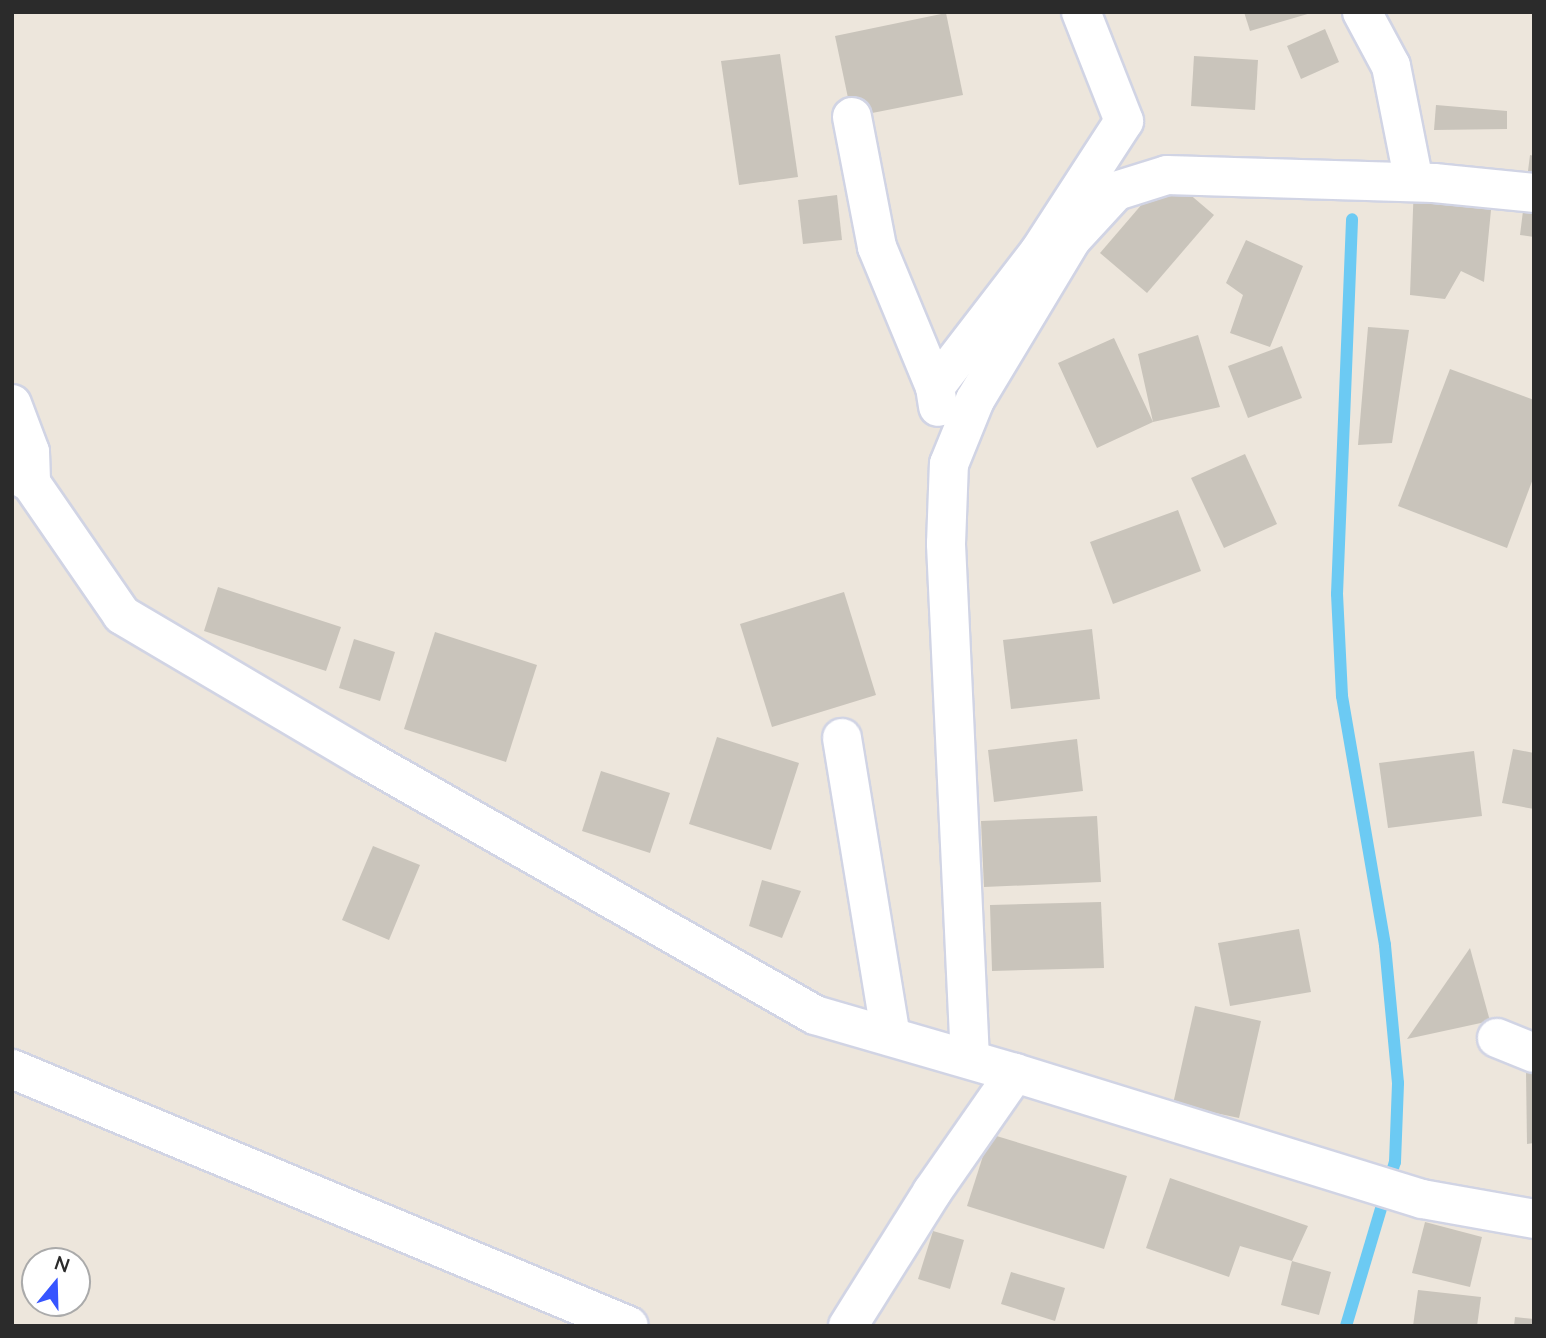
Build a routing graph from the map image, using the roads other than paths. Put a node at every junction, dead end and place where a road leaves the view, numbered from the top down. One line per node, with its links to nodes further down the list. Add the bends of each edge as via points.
1 (1081, 12): 6 (street, via 1124,121 1039,252)
2 (1362, 12): 4 (street, via 1391,66)
3 (852, 117): 6 (street, via 877,247)
4 (1414, 183): 5 (street); 8 (street, via 1167,174 1116,191 1070,240 975,400)
5 (1534, 193)
6 (935, 387): 8 (street)
7 (12, 404): 9 (street, via 30,452)
8 (949, 464): 14 (street, via 946,544)
9 (21, 477): 11 (street, via 122,615 815,1014)
10 (842, 738): 11 (street)
11 (891, 1036): 14 (street)
12 (1497, 1038): 13 (street)
13 (1534, 1053)
14 (970, 1059): 16 (street)
15 (12, 1069): 18 (street)
16 (1015, 1073): 17 (street, via 1413,1196); 19 (street, via 932,1192)
17 (1534, 1219)
18 (629, 1326)
19 (848, 1326)

